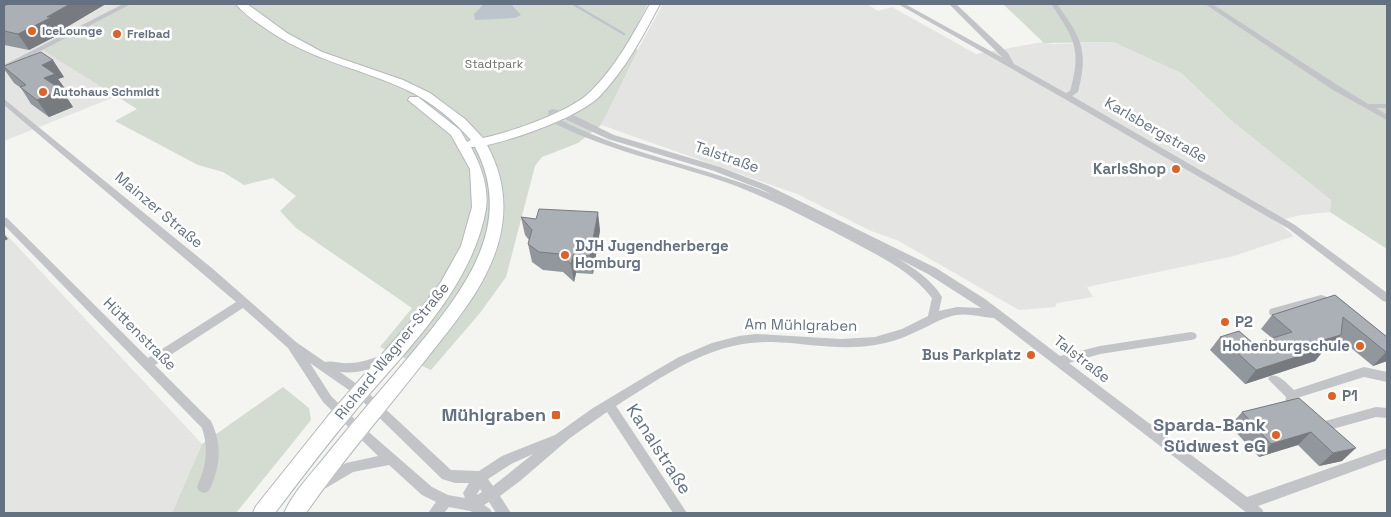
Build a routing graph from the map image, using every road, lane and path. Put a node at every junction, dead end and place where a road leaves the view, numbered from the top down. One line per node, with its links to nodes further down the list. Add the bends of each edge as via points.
1 (127, 4): 9 (street)
2 (241, 4): 16 (main road, via 274,30 424,106)
3 (655, 4): 14 (main road, via 632,47 594,95)
4 (901, 4): 8 (street, Karlsbergstraße)
5 (952, 4): 8 (street, via 1005,55)
6 (1054, 4): 10 (street, via 1076,36 1081,50 1074,92)
7 (1208, 4): 12 (street)
8 (1010, 65): 10 (street, Karlsbergstraße)
9 (4, 68)
10 (1066, 96): 18 (street, Karlsbergstraße, via 1292,227)
11 (4, 101): 19 (street, Mainzer Straße)
12 (1366, 106): 13 (street); 15 (street)
13 (1387, 106)
14 (556, 115): 16 (main road); 22 (street, Talstraße, via 766,188 932,271); 23 (street, Talstraße, via 585,136 752,190 846,235 898,263 928,284 937,297)
15 (1387, 118)
16 (473, 141): 26 (main road, Richard-Wagner-Straße, via 479,210 475,231 449,281); 35 (main road, Richard-Wagner-Straße, via 492,164 497,196 488,254 472,286)
17 (4, 220): 28 (street, Hüttenstraße)
18 (1387, 298)
19 (243, 303): 25 (street, Mainzer Straße); 28 (street)
20 (1336, 311): 21 (street, via 1321,299)
21 (1274, 312)
22 (994, 314): 23 (street, Am Mühlgraben, via 959,309); 27 (street, Talstraße)
23 (933, 317): 34 (street, Am Mühlgraben, via 902,334 877,341 758,339 719,345 698,352)
24 (1191, 336): 27 (street, via 1100,350)
25 (292, 344): 29 (street, Mainzer Straße); 36 (street, Mainzer Straße, via 327,399)
26 (392, 356): 29 (street, Mainzer Straße, via 360,368); 32 (main road, Richard-Wagner-Straße)
27 (1059, 361): 47 (street, Talstraße)
28 (148, 364): 43 (street, Hüttenstraße, via 207,425 214,444 214,462)
29 (321, 364): 32 (street, Mainzer Straße)
30 (1387, 377): 33 (street, via 1364,372)
31 (1274, 379): 33 (street)
32 (360, 392): 35 (street, Mainzer Straße); 36 (main road, Richard-Wagner-Straße)
33 (1292, 395): 37 (street, via 1290,404 1320,429 1376,412)
34 (609, 405): 39 (street, Am Mühlgraben); 54 (street, Kanalstraße)
35 (378, 408): 38 (main road, Richard-Wagner-Straße); 42 (street, Mainzer Straße, via 447,475)
36 (342, 413): 38 (street, Mainzer Straße); 49 (main road, Richard-Wagner-Straße)
37 (1387, 413)
38 (359, 431): 41 (street, Mainzer Straße); 44 (main road, Richard-Wagner-Straße)
39 (566, 434): 42 (street, Am Mühlgraben); 45 (street, Am Mühlgraben, via 507,484)
40 (1387, 454): 47 (street)
41 (392, 460): 44 (street, via 351,467); 46 (street, Mainzer Straße, via 427,491)
42 (480, 477): 45 (street); 48 (street, via 470,493)
43 (204, 487)
44 (308, 493): 50 (main road, Richard-Wagner-Straße)
45 (490, 494): 48 (street); 53 (street)
46 (446, 501): 48 (street, Mainzer Straße); 51 (street)
47 (1245, 504): 55 (street, Talstraße)
48 (473, 505): 52 (street, Mainzer Straße)
49 (263, 513)
50 (294, 513)
51 (435, 513)
52 (485, 513)
53 (504, 513)
54 (680, 513)
55 (1257, 513)

